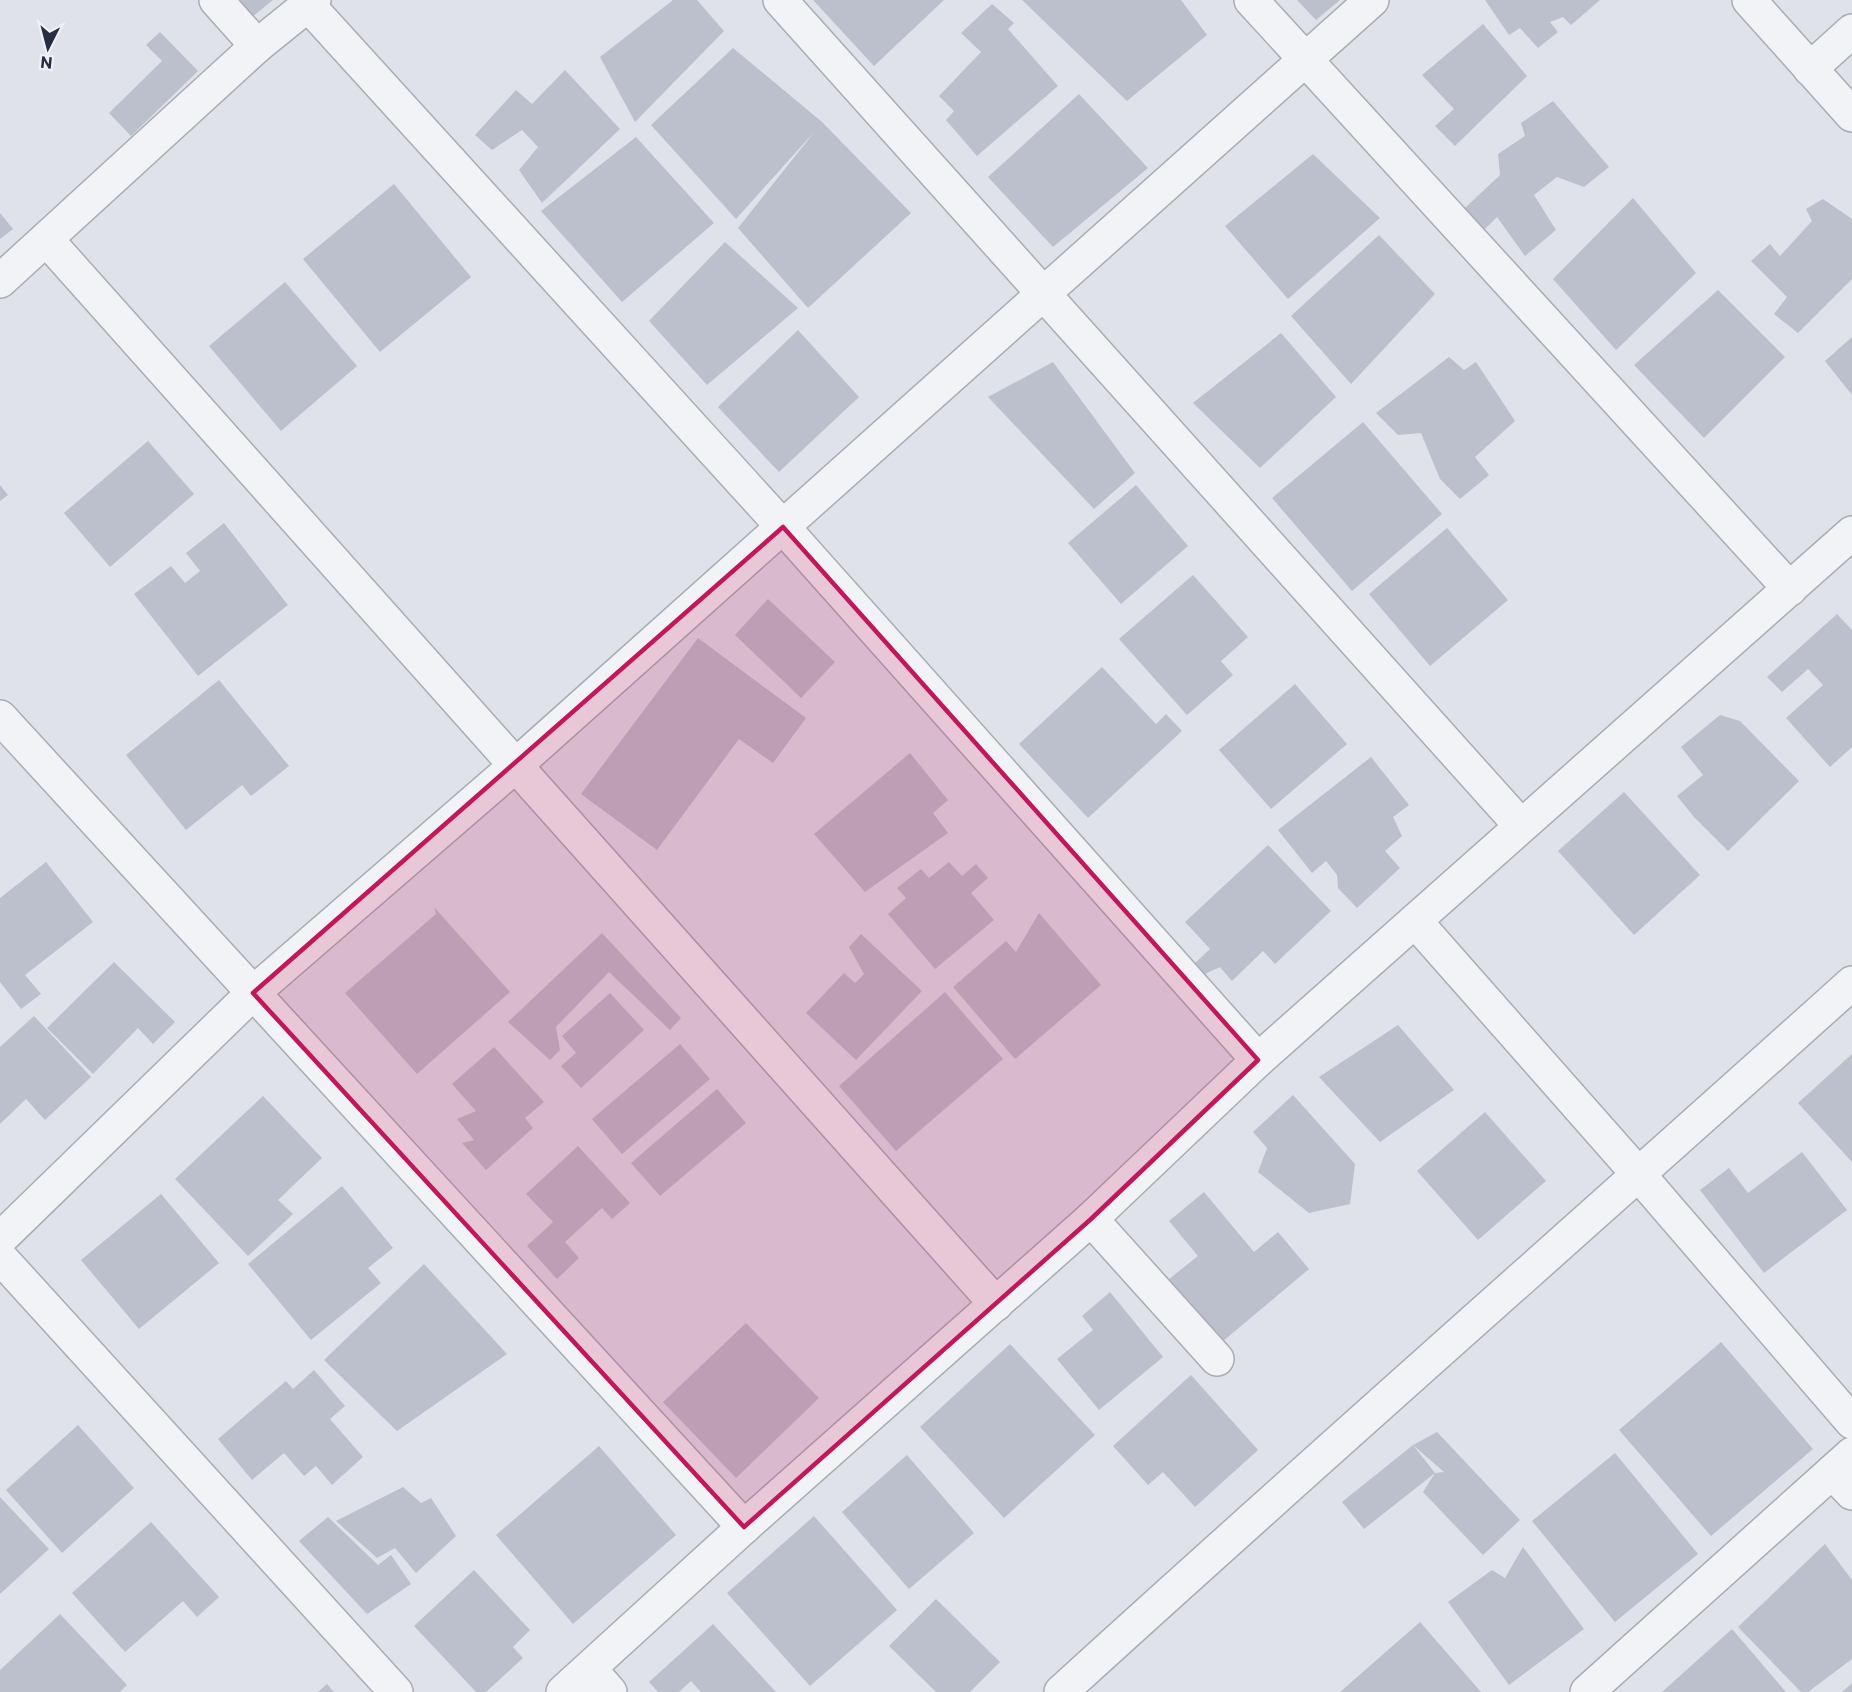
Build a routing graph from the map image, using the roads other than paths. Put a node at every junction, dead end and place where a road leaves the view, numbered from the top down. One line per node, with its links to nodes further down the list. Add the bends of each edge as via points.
1 (216, 0): 8 (street)
2 (780, 0): 14 (street)
3 (1251, 0): 9 (street)
4 (1372, 0): 9 (street)
5 (1749, 0): 10 (street)
6 (311, 3): 8 (street); 15 (street)
7 (1852, 31): 10 (street)
8 (256, 46): 12 (street)
9 (1305, 60): 14 (street); 17 (street)
10 (1810, 69): 11 (street)
11 (1852, 115)
12 (47, 240): 13 (street); 19 (street)
13 (0, 281)
14 (1043, 293): 15 (street); 20 (street)
15 (783, 527): 19 (street); 24 (street)
16 (1852, 533): 17 (street)
17 (1790, 590): 20 (street)
18 (0, 717): 23 (street)
19 (515, 766): 23 (street); 29 (street)
20 (1521, 826): 21 (street)
21 (1415, 921): 24 (street); 25 (street)
22 (1852, 983): 25 (street)
23 (253, 993): 27 (street); 33 (street)
24 (1258, 1060): 26 (street)
25 (1639, 1175): 31 (street); 38 (street)
26 (1091, 1219): 29 (street); 30 (street)
27 (0, 1239)
28 (0, 1257): 36 (street)
29 (996, 1304): 33 (street)
30 (1217, 1359)
31 (1852, 1422)
32 (1845, 1473): 35 (street)
33 (744, 1527): 34 (street)
34 (600, 1680): 37 (street)
35 (1592, 1690)
36 (396, 1692)
37 (563, 1692)
38 (1061, 1692)

